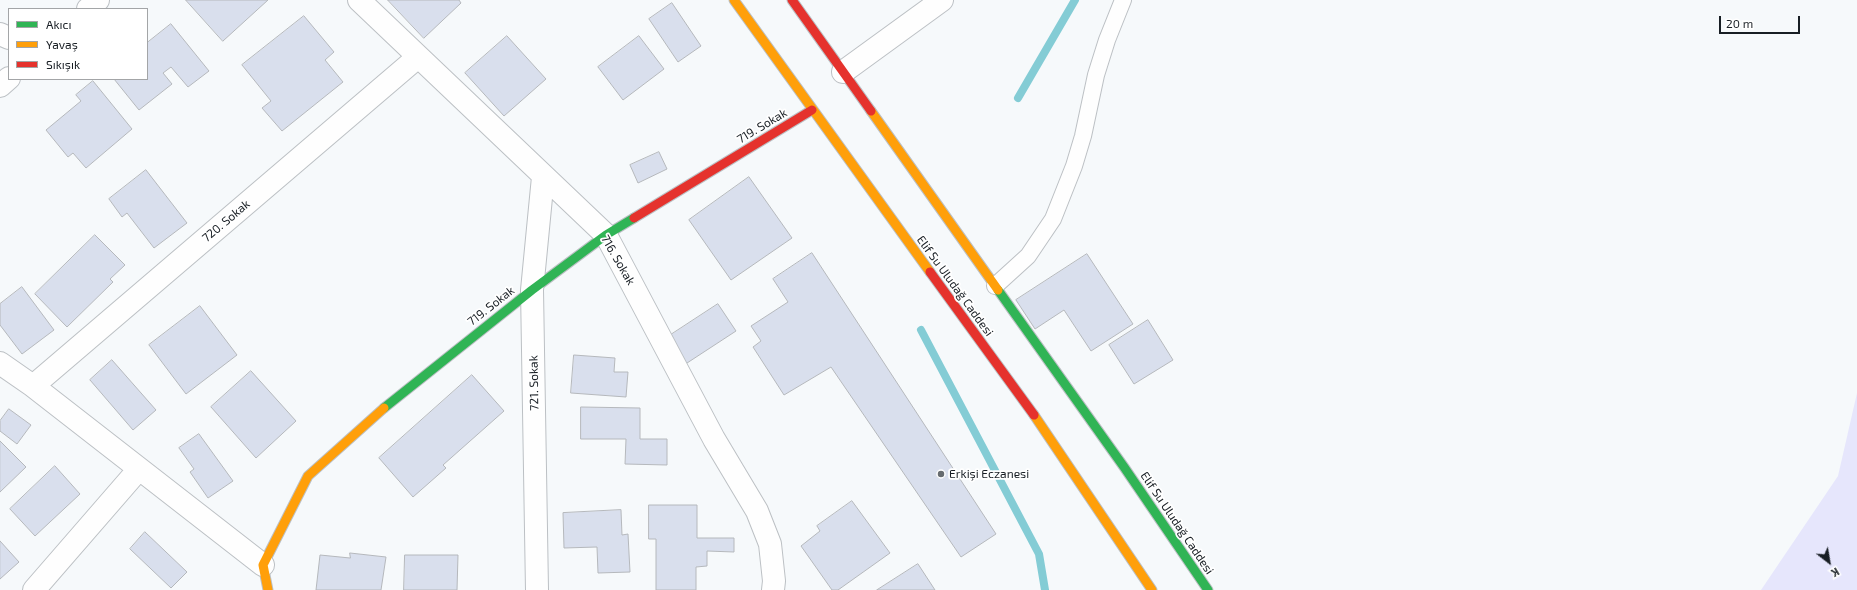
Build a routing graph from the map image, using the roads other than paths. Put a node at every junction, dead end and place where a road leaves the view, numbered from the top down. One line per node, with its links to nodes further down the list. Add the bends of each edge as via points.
1 (98, 0): 7 (street)
2 (359, 0): 8 (street, 716. Sokak)
3 (734, 0): 12 (main road, Elif Su Uludağ Caddesi)
4 (792, 0): 9 (main road, Elif Su Uludağ Caddesi)
5 (942, 0): 9 (street)
6 (1122, 0): 15 (lane, via 1096,74 1087,121 1074,166 1055,213 1028,256)
7 (89, 8)
8 (418, 57): 13 (street, 716. Sokak); 18 (street, 720. Sokak)
9 (843, 72): 15 (main road, Elif Su Uludağ Caddesi)
10 (8, 79): 11 (street)
11 (0, 86)
12 (812, 110): 14 (main road, 719. Sokak); 21 (main road, Elif Su Uludağ Caddesi, via 1036,418)
13 (543, 176): 14 (street, 716. Sokak); 16 (street, 721. Sokak)
14 (606, 235): 16 (main road, 719. Sokak); 22 (street, 716. Sokak, via 714,438 757,511 770,544)
15 (995, 286): 28 (main road, Elif Su Uludağ Caddesi)
16 (532, 290): 20 (main road, 719. Sokak, via 395,398 308,476); 25 (street, 721. Sokak)
17 (0, 363): 18 (street)
18 (33, 386): 19 (street)
19 (139, 469): 20 (street); 23 (street)
20 (263, 565): 24 (main road)
21 (1139, 570): 26 (lane); 27 (main road, Elif Su Uludağ Caddesi)
22 (776, 587)
23 (34, 590)
24 (268, 590)
25 (537, 590)
26 (1144, 590)
27 (1152, 590)
28 (1208, 590)

